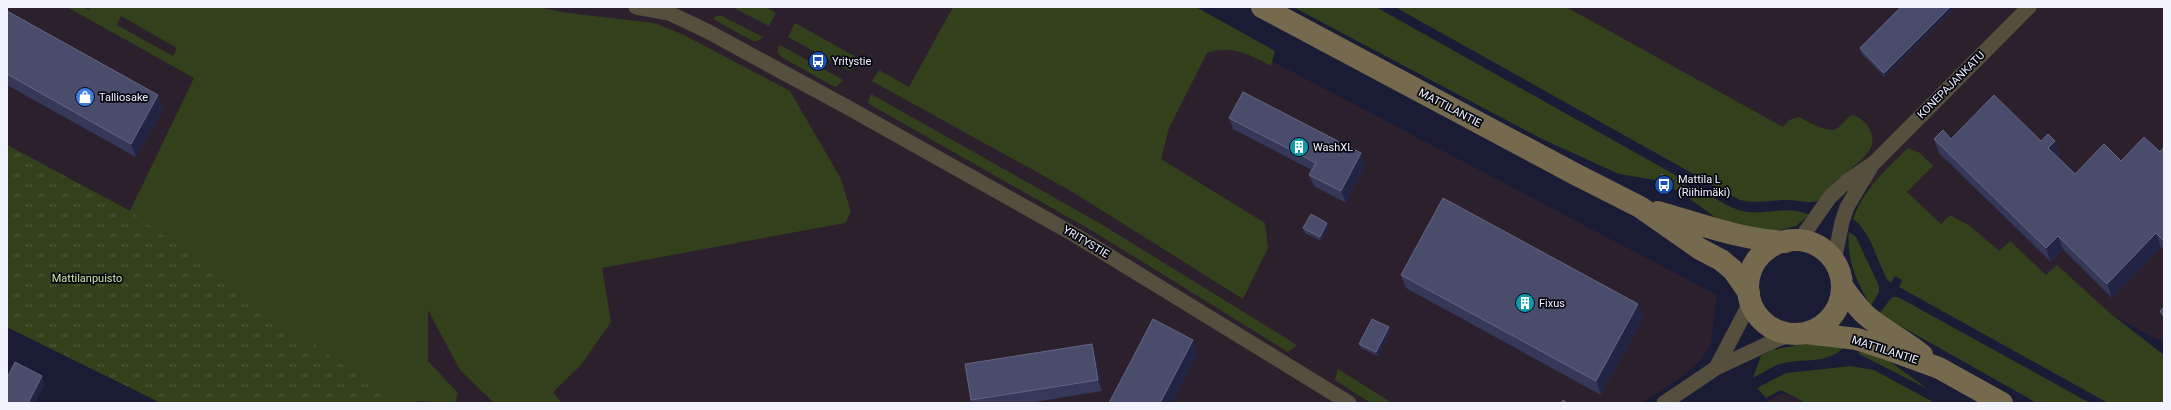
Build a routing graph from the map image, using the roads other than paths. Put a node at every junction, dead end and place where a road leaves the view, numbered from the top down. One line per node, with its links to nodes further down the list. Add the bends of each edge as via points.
1 (636, 7): 4 (street, YRITYSTIE)
2 (1262, 7): 6 (street, MATTILANTIE)
3 (2029, 7): 5 (street, KONEPAJANKATU)
4 (670, 10): 14 (street, YRITYSTIE, via 1068,231)
5 (1874, 163): 7 (street, KONEPAJANKATU, via 1847,181 1830,197); 8 (street, KONEPAJANKATU, via 1847,207)
6 (1640, 207): 7 (street, MATTILANTIE, via 1742,237 1762,241); 10 (street, MATTILANTIE, via 1725,263 1733,270)
7 (1792, 241): 8 (street, via 1813,244 1825,251); 10 (street, via 1773,246 1762,255 1749,279)
8 (1834, 261): 9 (street)
9 (1842, 286): 11 (street, via 1841,299 1828,321 1818,329); 13 (street, MATTILANTIE, via 1869,318 1903,339)
10 (1750, 297): 11 (street, via 1759,317 1769,326 1780,332); 12 (street)
11 (1799, 334): 12 (street, via 1776,340); 13 (street, MATTILANTIE, via 1857,339)
12 (1716, 368): 15 (street)
13 (1939, 368): 16 (street, MATTILANTIE)
14 (1349, 403)
15 (1664, 403)
16 (2002, 403)

